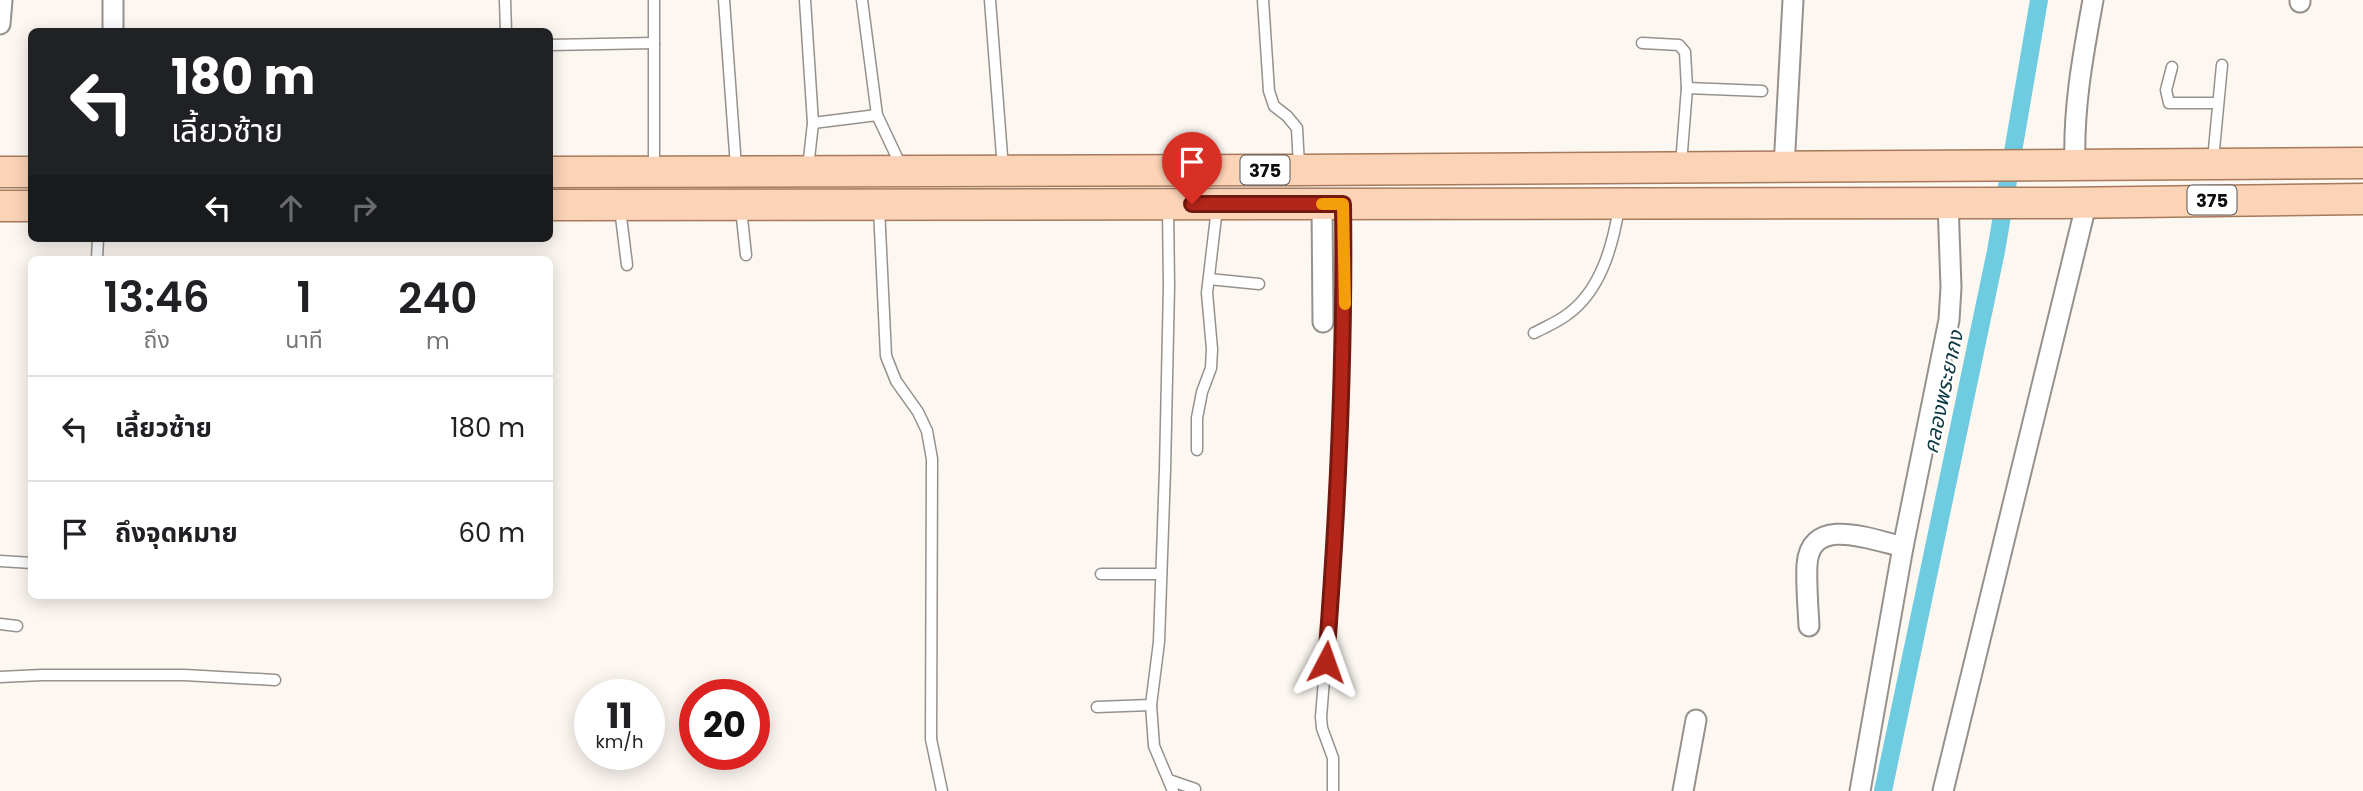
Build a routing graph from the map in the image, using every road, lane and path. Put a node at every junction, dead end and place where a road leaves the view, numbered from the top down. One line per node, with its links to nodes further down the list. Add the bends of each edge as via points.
1 (2, 0): 12 (street)
2 (113, 0): 13 (street)
3 (505, 0): 14 (lane)
4 (654, 0): 15 (lane)
5 (724, 0): 38 (lane)
6 (805, 0): 24 (lane)
7 (862, 0): 23 (lane)
8 (990, 0): 31 (lane)
9 (1263, 0): 32 (lane, via 1269,91 1275,106 1297,128)
10 (1793, 0): 29 (street)
11 (2093, 0): 27 (street)
12 (0, 24)
13 (113, 28)
14 (506, 28)
15 (654, 43): 17 (lane); 37 (lane)
16 (1642, 43): 20 (lane, via 1683,48)
17 (553, 45)
18 (2222, 65): 22 (lane)
19 (2172, 67): 22 (lane, via 2166,90 2169,103)
20 (1686, 88): 21 (lane); 28 (lane)
21 (1762, 91)
22 (2217, 103): 26 (lane)
23 (877, 115): 24 (lane); 30 (lane)
24 (813, 122): 39 (lane)
25 (2363, 163): 26 (main road, 375)
26 (2213, 164): 27 (main road, 375)
27 (2070, 165): 29 (main road, 375)
28 (1681, 168): 29 (main road, 375); 32 (main road, 375)
29 (1784, 168)
30 (903, 170): 31 (main road, 375); 39 (main road, 375)
31 (1003, 170): 33 (main road, 375)
32 (1299, 170): 33 (main road, 375)
33 (1109, 171): 45 (main road)
34 (0, 172): 35 (main road)
35 (28, 172)
36 (553, 172): 37 (main road, 375)
37 (654, 172): 38 (main road, 375)
38 (737, 172): 39 (main road, 375)
39 (808, 172)
40 (2363, 199): 42 (main road, 375)
41 (1962, 202): 42 (main road, 375); 43 (main road, 375); 61 (street, via 1949,320)
42 (2074, 202): 81 (street)
43 (1620, 203): 48 (main road, 375); 59 (lane, via 1615,237 1594,284 1567,316)
44 (879, 204): 45 (main road, 375); 51 (main road, 375); 76 (lane, via 886,356 895,382 927,431 932,459 931,739)
45 (1111, 204): 46 (main road, 375)
46 (1167, 204): 47 (main road, 375); 65 (lane)
47 (1217, 204): 48 (main road, 375); 56 (lane)
48 (1332, 204): 58 (street); 78 (lane, via 1344,345 1321,717 1333,758)
49 (553, 205): 50 (main road, 375)
50 (620, 205): 51 (main road, 375); 55 (lane)
51 (740, 205): 54 (lane)
52 (0, 206): 53 (main road)
53 (28, 206)
54 (746, 254)
55 (627, 265)
56 (1209, 279): 57 (lane); 60 (lane, via 1211,368 1197,418)
57 (1259, 284)
58 (1323, 322)
59 (1534, 333)
60 (1197, 450)
61 (1903, 547): 68 (street, via 1853,535 1818,538 1811,545 1807,563); 80 (street)
62 (0, 561): 63 (lane)
63 (28, 563)
64 (1101, 574): 65 (lane)
65 (1161, 574): 71 (lane)
66 (0, 624): 67 (lane)
67 (17, 626)
68 (1809, 626)
69 (0, 677): 70 (lane, via 184,675)
70 (275, 680)
71 (1151, 705): 72 (lane); 74 (lane, via 1154,746)
72 (1097, 708)
73 (1696, 720): 79 (street)
74 (1168, 780): 75 (lane); 77 (lane)
75 (1195, 789)
76 (942, 791)
77 (1173, 791)
78 (1333, 791)
79 (1683, 791)
80 (1860, 791)
81 (1943, 791)

